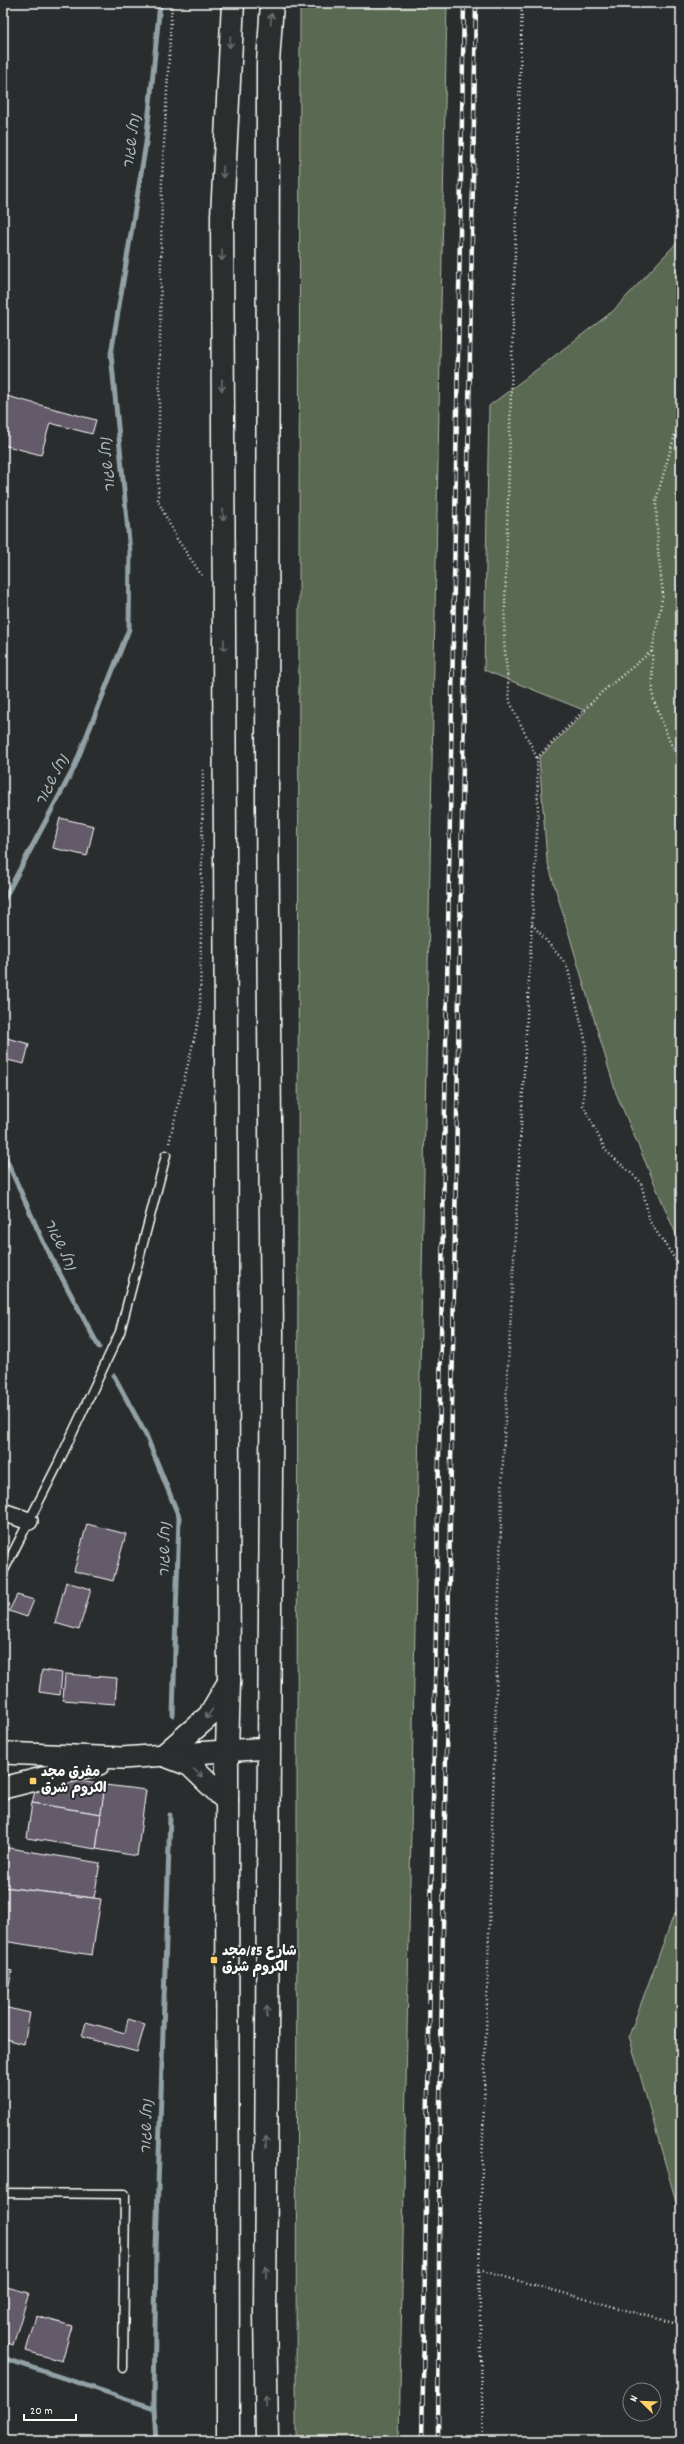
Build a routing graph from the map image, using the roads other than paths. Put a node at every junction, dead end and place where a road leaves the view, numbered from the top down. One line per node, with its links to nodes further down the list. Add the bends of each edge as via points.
1 (234, 3): 7 (highway, one-way to 7, via 222,216)
2 (272, 3): 9 (highway, one-way to 2, via 272,1333 267,804 268,79)
3 (166, 1156): 5 (lane, via 120,1332)
4 (3, 1512): 5 (street)
5 (29, 1521): 6 (lane)
6 (3, 1572)
7 (229, 1681): 10 (highway); 13 (highway, one-way to 13, via 209,1716)
8 (3, 1744): 12 (street)
9 (269, 1748): 10 (street); 20 (highway, one-way to 9, via 265,2313)
10 (227, 1751): 13 (street); 16 (highway)
11 (3, 1753): 12 (street)
12 (55, 1755): 14 (street)
13 (164, 1755): 14 (street); 16 (highway, one-way to 16, via 190,1765)
14 (122, 1758): 15 (street)
15 (3, 1788)
16 (227, 1801): 19 (highway)
17 (3, 2193): 18 (lane, via 126,2194)
18 (123, 2368)
19 (228, 2441)
20 (267, 2441)

